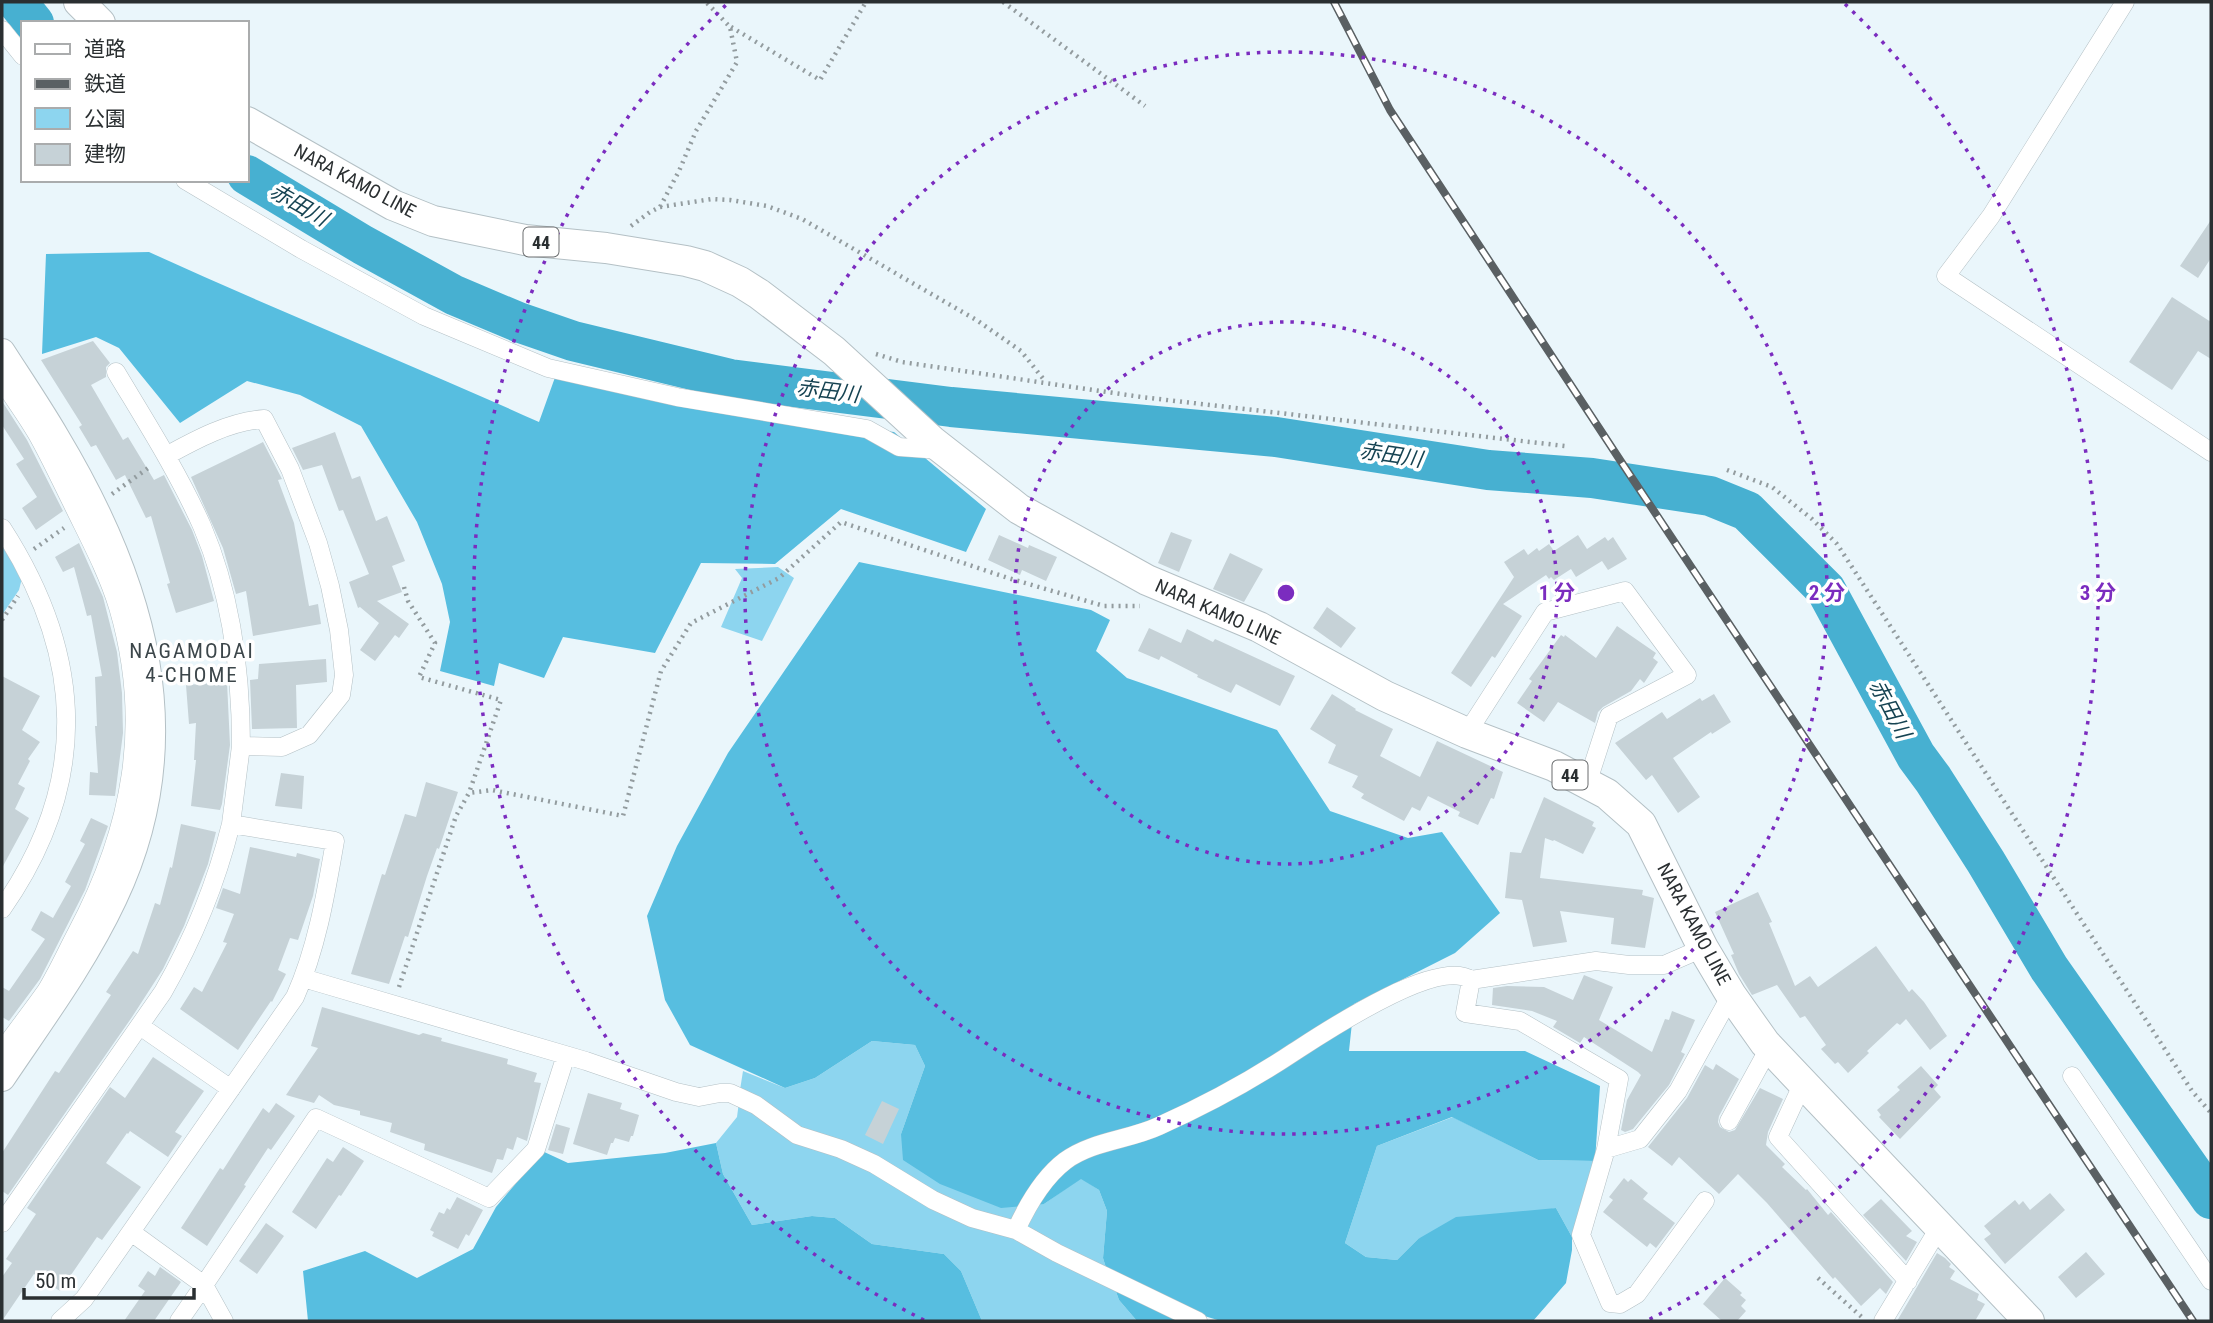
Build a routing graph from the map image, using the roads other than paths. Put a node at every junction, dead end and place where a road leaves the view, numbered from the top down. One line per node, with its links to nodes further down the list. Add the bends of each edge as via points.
1 (79, 2): 3 (main road)
2 (2125, 2): 12 (street, via 1991,216 1946,276)
3 (98, 21)
4 (2, 30): 5 (street)
5 (21, 54)
6 (248, 123): 11 (main road, NARA KAMO LINE / 44, via 393,205 433,221 526,240 686,261 723,273 759,294 834,351)
7 (188, 182): 11 (street, via 424,316 548,368 677,397 866,429 899,447)
8 (2, 352): 29 (street, via 57,437 109,540 137,620 153,719 152,755 128,864 86,950)
9 (116, 372): 13 (street)
10 (2, 380): 26 (street, via 36,433 107,575 125,636 134,705 130,779 117,840 100,887 46,990)
11 (938, 446): 15 (main road, NARA KAMO LINE / 44, via 1019,509 1147,580 1259,627 1385,696)
12 (2211, 452)
13 (166, 456): 16 (street, via 217,566 239,678); 16 (street, via 246,420 264,419 305,506 330,586 344,675 341,695 309,735 282,747)
14 (2, 528): 19 (street, via 46,609 66,702 59,785 48,824 22,880)
15 (1467, 733): 17 (main road, NARA KAMO LINE / 44, via 1554,766); 17 (street, via 1545,612 1625,591 1686,675 1609,716)
16 (241, 746): 18 (street)
17 (1587, 784): 20 (main road, NARA KAMO LINE / 44, via 1607,794 1641,824)
18 (231, 824): 21 (street, via 335,841); 24 (street, via 201,919 184,956)
19 (2, 909)
20 (1703, 948): 22 (street, via 1664,965 1597,961); 23 (main road, NARA KAMO LINE / 44)
21 (303, 978): 27 (street); 31 (street)
22 (1471, 980): 33 (street, via 1465,1013 1520,1021 1619,1079); 37 (street, via 1453,975 1402,990 1350,1015 1279,1062 1181,1115 1066,1160 1049,1175)
23 (1731, 995): 25 (main road, NARA KAMO LINE / 44); 33 (street, via 1678,1091 1640,1139)
24 (140, 1026): 31 (street); 35 (street)
25 (1769, 1048): 30 (main road, NARA KAMO LINE / 44); 32 (street)
26 (2, 1051)
27 (566, 1055): 37 (street, via 676,1092 699,1097 730,1093 756,1105 797,1135 874,1164 972,1218); 41 (street, via 536,1149 489,1198 316,1118)
28 (2072, 1076): 40 (street)
29 (2, 1077)
30 (1803, 1083): 36 (main road, NARA KAMO LINE / 44); 39 (street, via 1778,1137)
31 (231, 1089): 38 (street)
32 (1730, 1121)
33 (1606, 1149): 34 (street, via 1581,1235 1610,1303 1620,1304 1637,1294)
34 (1705, 1201)
35 (2, 1223)
36 (1939, 1228): 39 (street); 47 (main road, NARA KAMO LINE / 44)
37 (1016, 1230): 45 (street)
38 (131, 1232): 41 (street); 42 (street, via 84,1300)
39 (1908, 1281): 46 (street)
40 (2211, 1281)
41 (204, 1285): 43 (street); 44 (street)
42 (60, 1321)
43 (179, 1321)
44 (225, 1321)
45 (1198, 1321)
46 (1883, 1321)
47 (2029, 1321)

